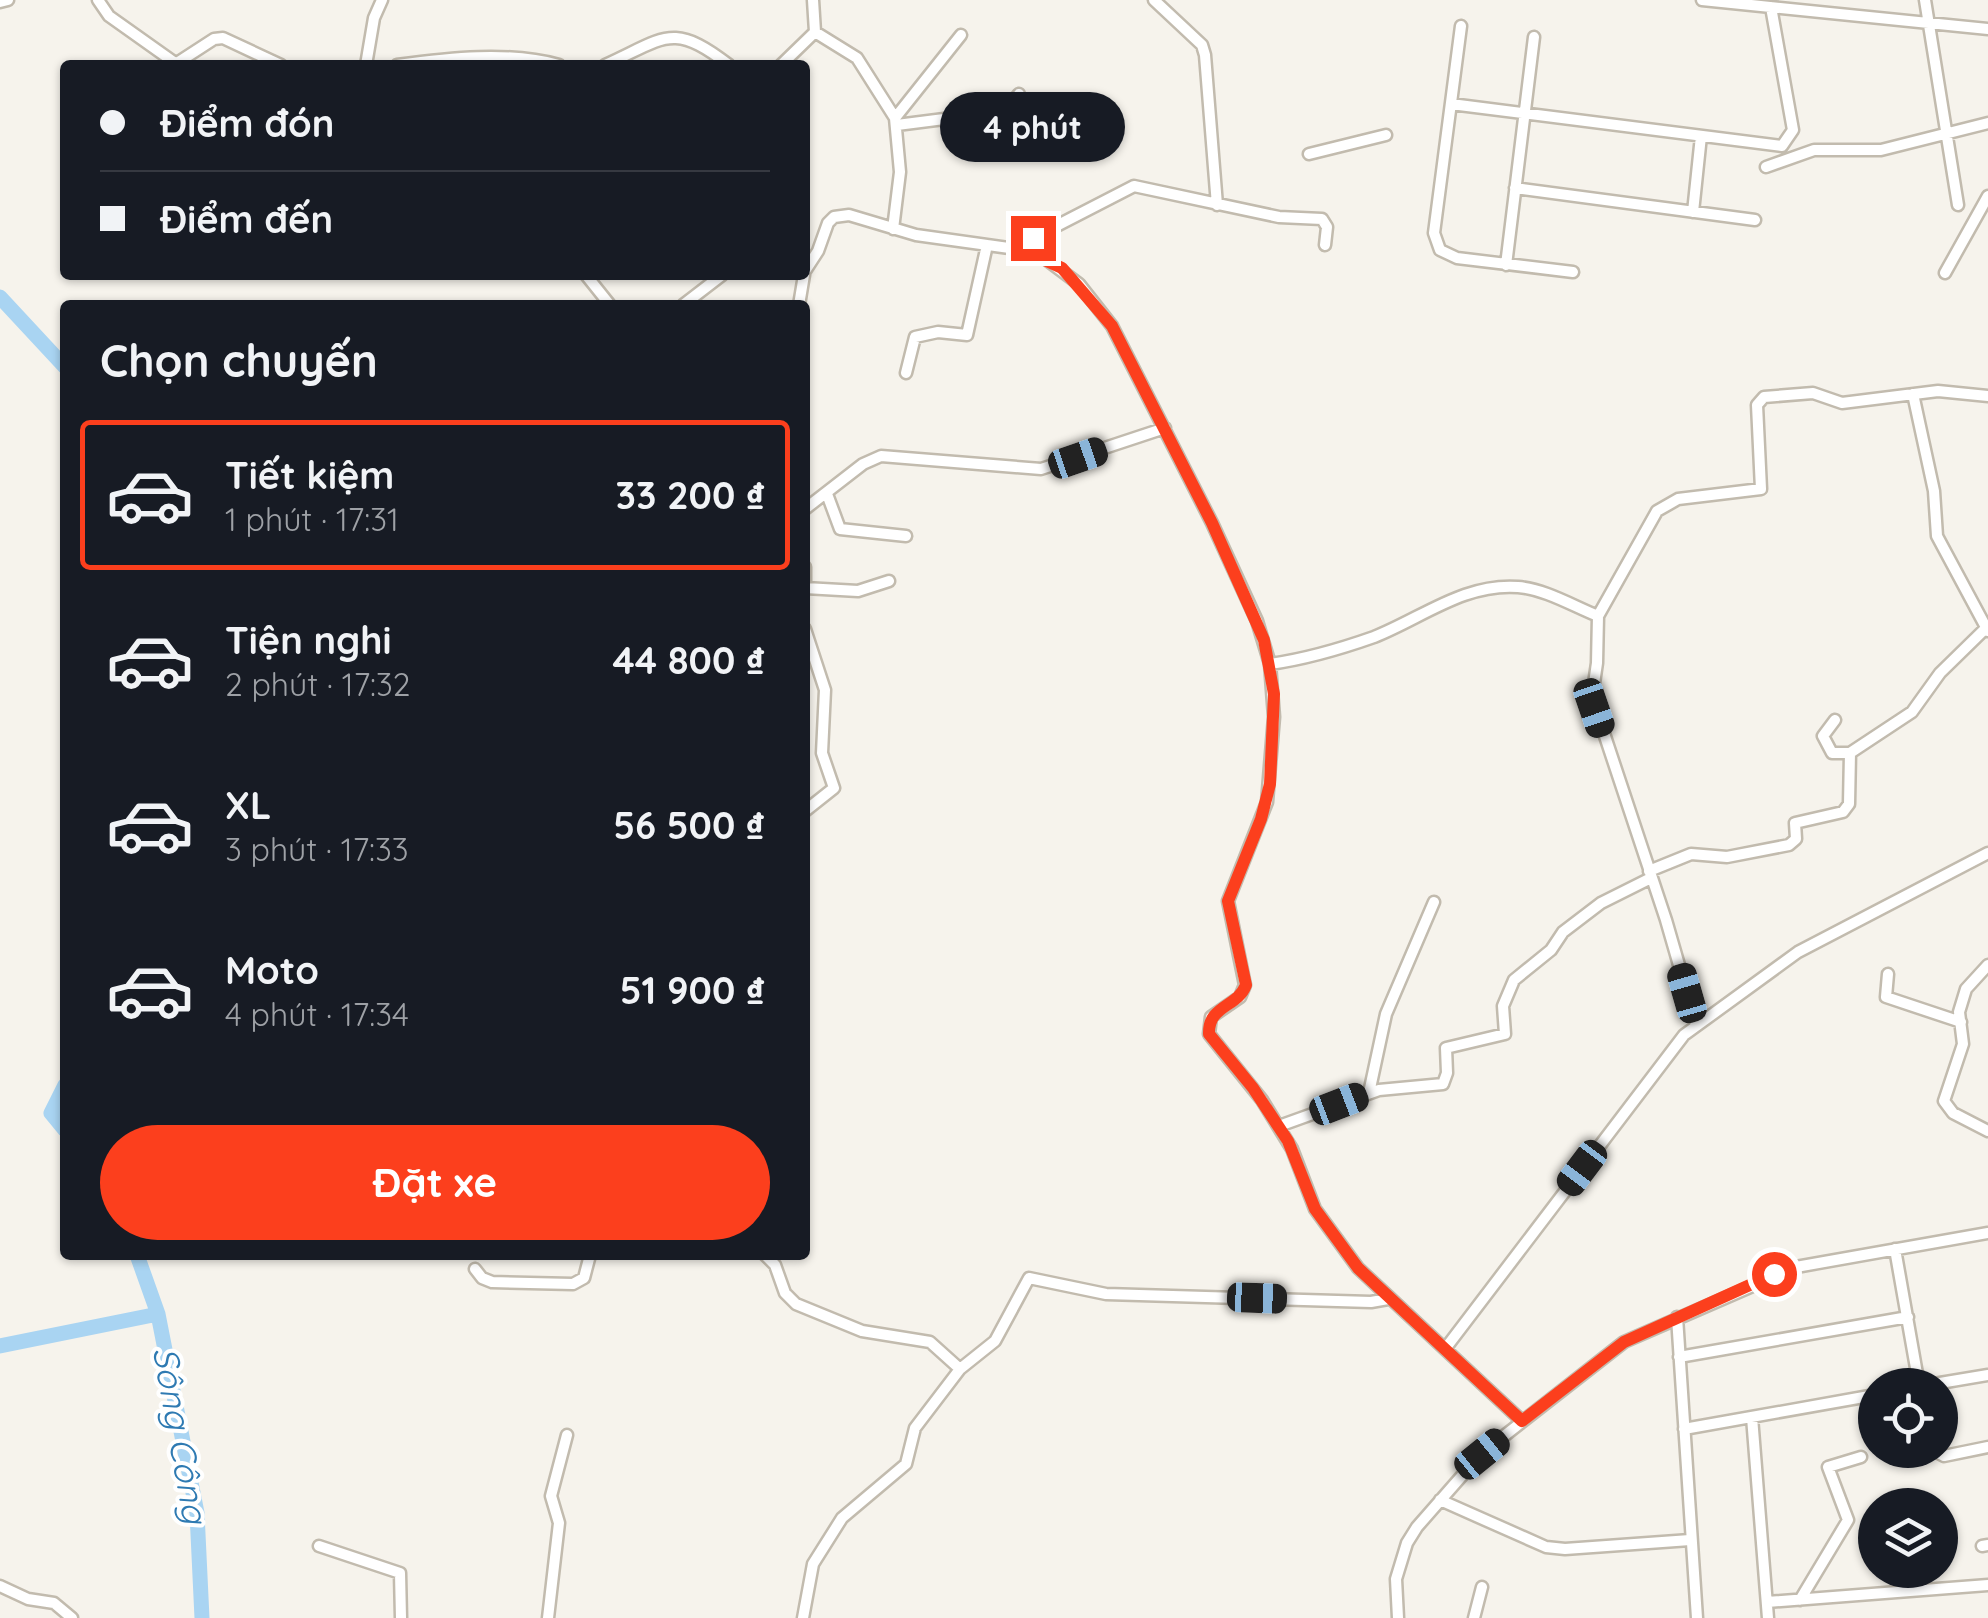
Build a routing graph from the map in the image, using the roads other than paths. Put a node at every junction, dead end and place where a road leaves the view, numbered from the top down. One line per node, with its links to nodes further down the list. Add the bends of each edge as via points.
1 (8, 0): 9 (street)
2 (98, 0): 18 (street, via 108,16)
3 (382, 0): 21 (street)
4 (813, 0): 15 (street)
5 (1154, 0): 39 (street, via 1205,55)
6 (1702, 0): 10 (street)
7 (1842, 0): 11 (street)
8 (1925, 0): 12 (street)
9 (0, 2)
10 (1770, 7): 11 (street); 34 (street, via 1793,130 1782,146)
11 (1844, 14): 12 (street)
12 (1929, 23): 14 (street); 33 (street)
13 (1461, 26): 28 (street)
14 (1988, 29)
15 (815, 32): 26 (street); 30 (street, via 858,58)
16 (961, 35): 30 (street)
17 (1534, 37): 29 (street)
18 (171, 60)
19 (183, 60): 20 (street, via 223,38)
20 (270, 60)
21 (367, 60)
22 (510, 60): 23 (street)
23 (536, 60)
24 (616, 60): 25 (street, via 679,36)
25 (722, 60)
26 (785, 60)
27 (1019, 94): 30 (street, via 999,112)
28 (1451, 104): 29 (street); 48 (street, via 1434,232 1440,250)
29 (1524, 112): 34 (street); 37 (street)
30 (896, 122): 43 (street, via 900,172)
31 (1988, 123): 33 (street)
32 (1386, 134): 35 (street)
33 (1947, 134): 36 (street, via 1881,150 1814,150); 40 (street)
34 (1701, 136): 41 (street)
35 (1309, 154)
36 (1766, 167)
37 (1515, 188): 41 (street); 48 (street)
38 (1988, 196): 50 (street)
39 (1217, 205): 44 (street, via 1322,219 1328,227); 46 (street, via 1134,186 1033,238)
40 (1958, 205)
41 (1693, 212): 42 (street)
42 (1755, 220)
43 (893, 229): 45 (street); 47 (street, via 849,215 834,218)
44 (1325, 244)
45 (987, 245): 46 (street); 55 (street, via 967,334 914,337)
46 (1023, 250): 58 (street, via 1062,268 1097,304)
47 (810, 261)
48 (1506, 265): 49 (street)
49 (1573, 272)
50 (1945, 273)
51 (590, 280): 53 (street)
52 (716, 280): 54 (street)
53 (606, 300)
54 (690, 300)
55 (906, 373)
56 (1914, 394): 57 (street); 64 (street, via 1842,402 1813,393 1759,400 1760,490 1678,500 1657,511); 65 (street, via 1937,536)
57 (1988, 396)
58 (1165, 428): 59 (street, via 1041,469 880,456); 67 (street, via 1257,621)
59 (827, 494): 60 (street); 61 (street, via 840,529)
60 (810, 506)
61 (906, 536)
62 (888, 581): 63 (street, via 858,591)
63 (810, 586)
64 (1598, 616): 67 (street, via 1536,591 1504,588 1453,598 1366,640); 72 (street, via 1592,697)
65 (1987, 630): 69 (street, via 1940,673 1912,712)
66 (810, 646): 70 (street, via 824,690 822,753 834,784)
67 (1270, 664): 79 (street, via 1274,717 1266,802 1228,901 1246,985 1208,1025)
68 (1835, 720): 69 (street, via 1822,736 1832,753)
69 (1850, 753): 72 (street, via 1847,809 1795,823 1790,846 1727,857 1691,854)
70 (810, 807)
71 (1988, 852): 77 (street, via 1798,952)
72 (1650, 875): 77 (street); 78 (street, via 1600,903 1514,980 1503,1006 1505,1034 1446,1048 1442,1084)
73 (1434, 902): 78 (street, via 1386,1014)
74 (1988, 965): 76 (street, via 1966,990)
75 (1888, 974): 76 (street, via 1886,996)
76 (1960, 1022): 80 (street, via 1963,1044 1944,1101)
77 (1696, 1024): 89 (street)
78 (1369, 1092): 79 (street)
79 (1278, 1126): 86 (street, via 1315,1209)
80 (1988, 1130)
81 (1988, 1234): 82 (street)
82 (1895, 1248): 87 (street, via 1796,1267); 88 (street)
83 (589, 1260): 85 (street, via 584,1278 572,1284 492,1282)
84 (770, 1260): 92 (street, via 796,1304 862,1330 930,1342)
85 (475, 1268)
86 (1388, 1299): 89 (street); 92 (street, via 1106,1294 1029,1278 994,1341)
87 (1677, 1317): 90 (street); 97 (street, via 1624,1342)
88 (1908, 1317): 90 (street); 91 (street)
89 (1445, 1349): 97 (street)
90 (1680, 1357): 98 (street)
91 (1917, 1368)
92 (960, 1369): 114 (street, via 915,1428 906,1464 849,1510 817,1557)
93 (1988, 1375): 94 (street)
94 (1958, 1380)
95 (1858, 1397): 96 (street)
96 (1752, 1417): 98 (street); 110 (street)
97 (1522, 1421): 103 (street)
98 (1684, 1429): 104 (street)
99 (567, 1434): 113 (street, via 551,1496 559,1523)
100 (1988, 1447): 101 (street)
101 (1958, 1453)
102 (1858, 1458): 109 (street, via 1828,1467 1848,1520)
103 (1440, 1500): 104 (street, via 1546,1546); 115 (street, via 1400,1561)
104 (1690, 1540): 117 (street)
105 (318, 1546): 112 (street, via 400,1573)
106 (1988, 1585): 109 (street)
107 (0, 1586): 111 (street, via 54,1603)
108 (1482, 1587): 116 (street)
109 (1800, 1600): 110 (street)
110 (1767, 1602): 118 (street)
111 (72, 1618)
112 (401, 1618)
113 (548, 1618)
114 (803, 1618)
115 (1398, 1618)
116 (1474, 1618)
117 (1697, 1618)
118 (1768, 1618)

